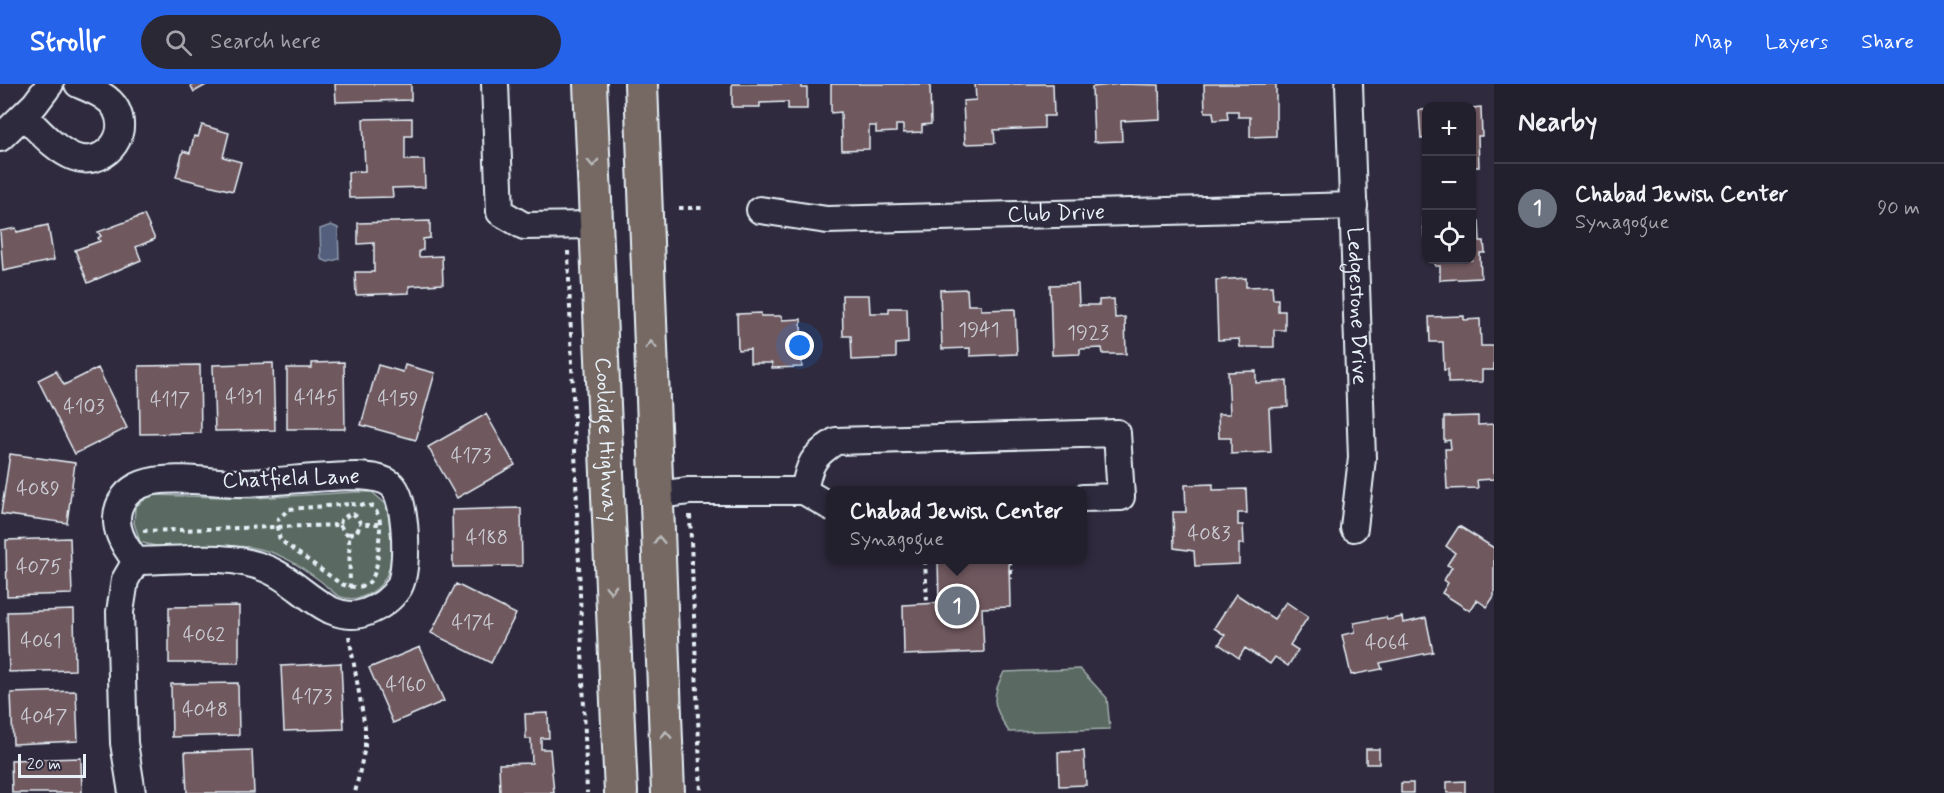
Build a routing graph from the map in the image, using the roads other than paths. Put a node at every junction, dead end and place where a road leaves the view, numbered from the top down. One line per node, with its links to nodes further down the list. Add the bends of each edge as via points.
1 (50, 84): 7 (street)
2 (78, 84): 7 (street, via 106,97 120,119 113,146 102,157 86,161 71,156)
3 (495, 84): 13 (street, via 500,212 524,226)
4 (590, 84): 8 (main road, Coolidge Highway)
5 (641, 84): 9 (main road)
6 (1349, 84): 11 (street, Ledgestone Drive)
7 (24, 116): 10 (street)
8 (591, 117): 9 (main road, via 613,110 625,113); 13 (main road, Coolidge Highway, one-way to 13)
9 (643, 134): 16 (main road, one-way to 9)
10 (0, 138)
11 (1354, 206): 12 (street, Club Drive, via 827,220); 19 (street, Ledgestone Drive, via 1362,458)
12 (760, 210)
13 (582, 225): 14 (main road, Coolidge Highway)
14 (607, 474): 16 (main road, via 615,492 630,505 642,506); 22 (main road, Coolidge Highway, one-way to 22)
15 (804, 491): 16 (street, via 689,491); 17 (street, via 815,456 836,441 1117,433 1121,497); 18 (street)
16 (657, 495): 23 (main road, one-way to 16)
17 (1087, 498)
18 (826, 504)
19 (1354, 528)
20 (136, 561): 20 (street, Chatfield Lane, via 244,561 286,578 332,612 350,616 365,613 387,600 402,579 402,503 391,484 375,477 142,483 123,498 117,518 122,539); 21 (street, via 125,580 120,612 124,743)
21 (132, 793)
22 (621, 793)
23 (668, 793)

